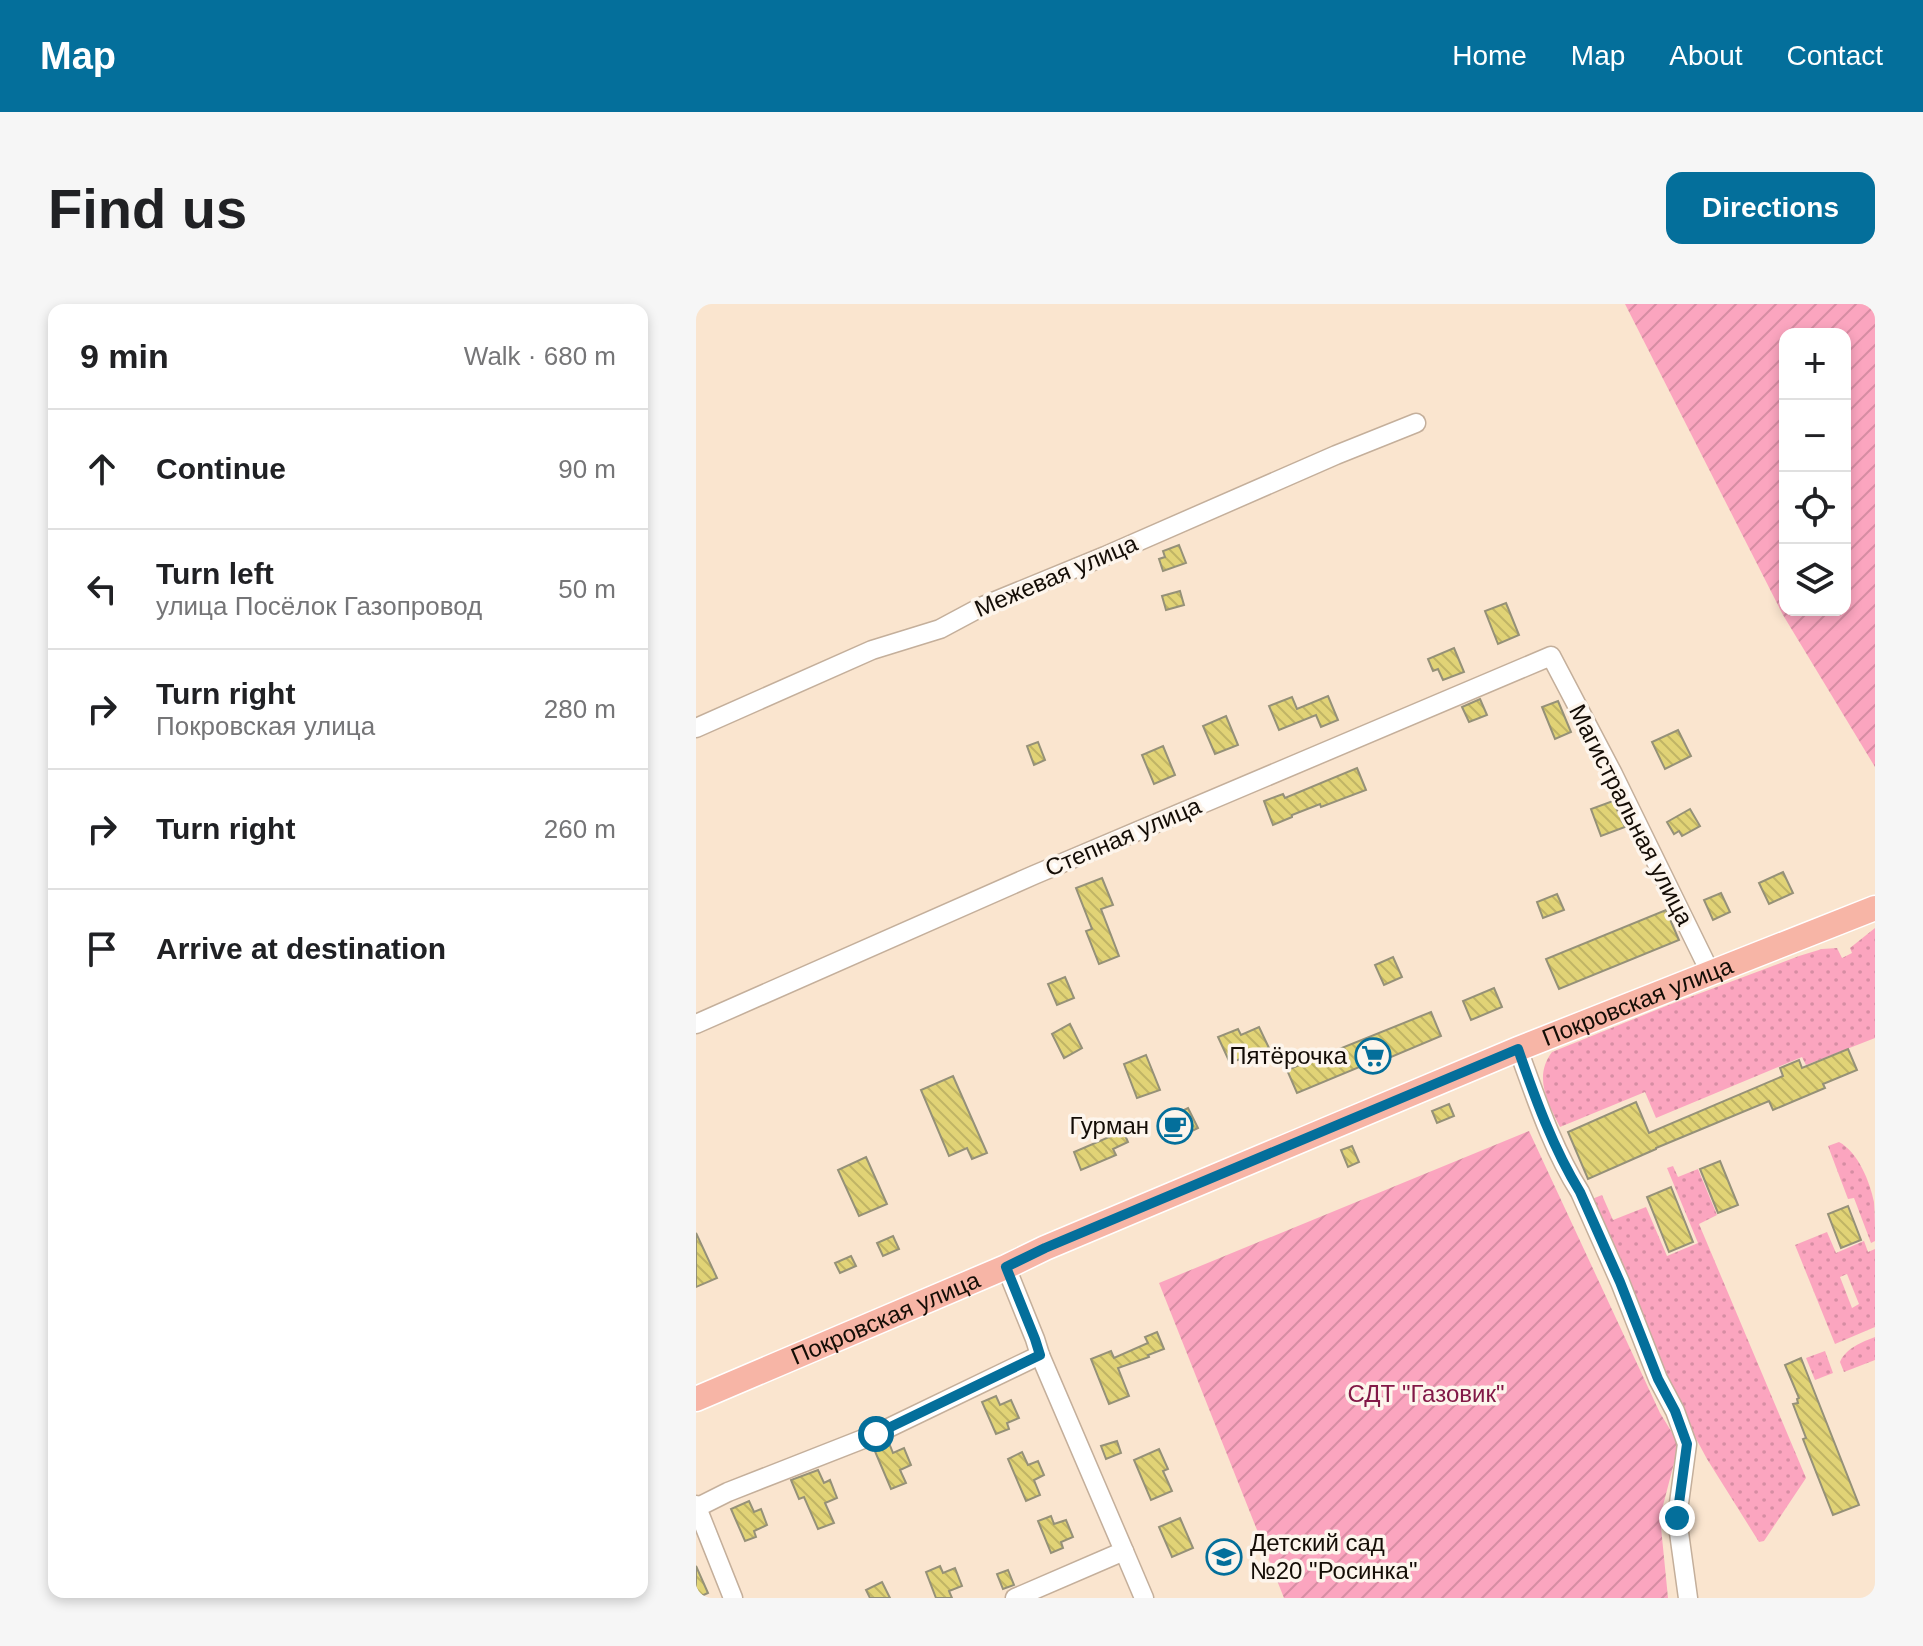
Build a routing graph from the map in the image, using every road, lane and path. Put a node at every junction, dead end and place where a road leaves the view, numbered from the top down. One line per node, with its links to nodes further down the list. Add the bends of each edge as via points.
1 (1416, 423): 3 (street, Межевая улица, via 983,606 940,629 872,650)
2 (1551, 656): 5 (street, Магистральная улица); 6 (street, Степная улица)
3 (696, 728)
4 (1875, 908): 5 (main road, Покровская улица)
5 (1711, 974): 7 (main road, Покровская улица)
6 (696, 1024)
7 (1518, 1049): 8 (main road, Покровская улица); 16 (street, via 1687,1444 1677,1518)
8 (1006, 1267): 9 (street); 10 (main road, Покровская улица)
9 (1040, 1355): 11 (street, via 876,1434); 12 (street)
10 (696, 1399)
11 (696, 1507): 13 (street)
12 (1124, 1551): 14 (street); 15 (street)
13 (733, 1598)
14 (1015, 1598)
15 (1144, 1598)
16 (1688, 1598)

